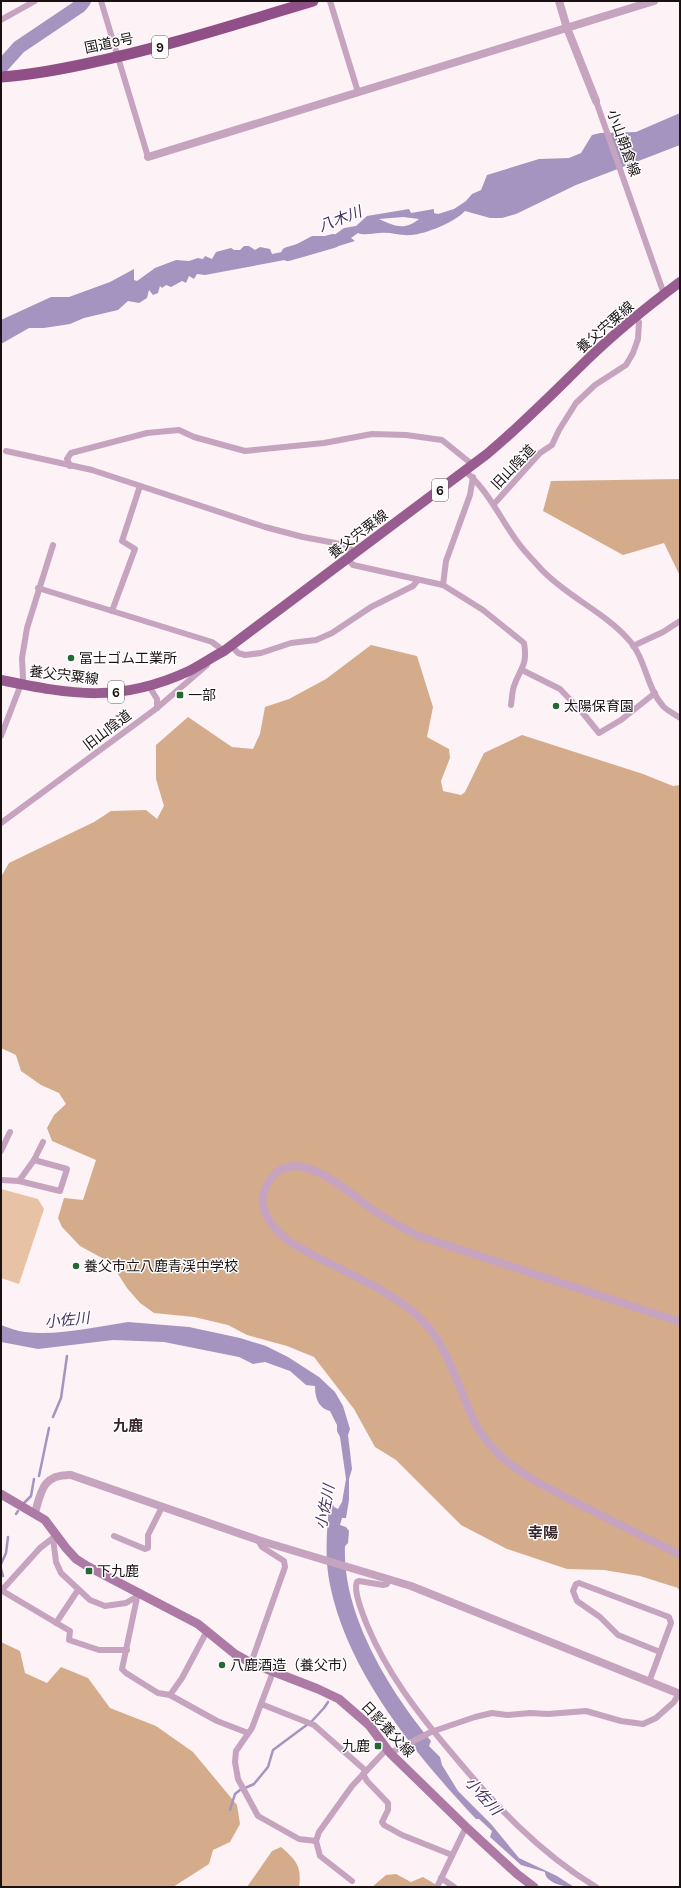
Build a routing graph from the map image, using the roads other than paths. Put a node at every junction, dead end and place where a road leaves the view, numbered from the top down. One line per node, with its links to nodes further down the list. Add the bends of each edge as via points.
1 (35, 1): 7 (street)
2 (101, 1): 9 (street)
3 (313, 1): 9 (highway, 国道9号 / 9)
4 (330, 1): 11 (street)
5 (559, 1): 8 (street, 小山朝倉線)
6 (654, 1): 8 (street)
7 (1, 20)
8 (567, 28): 11 (street); 12 (street, 小山朝倉線)
9 (117, 58): 10 (highway, 国道9号 / 9); 13 (street)
10 (3, 77)
11 (358, 92): 13 (street)
12 (596, 101): 15 (street, 小山朝倉線)
13 (148, 157)
14 (680, 282): 15 (main road, 養父宍粟線 / 6)
15 (664, 294): 16 (main road, 養父宍粟線 / 6)
16 (635, 317): 19 (main road, 養父宍粟線 / 6); 21 (street, 旧山陰道, via 639,322 638,339 626,365 595,385 576,403 552,445 540,453)
17 (6, 451): 18 (street)
18 (70, 466): 19 (street, via 67,459 71,452 147,433 179,430 194,437 245,451 324,443 372,434 442,440); 20 (street, via 92,470)
19 (470, 471): 21 (street, 旧山陰道); 23 (main road, 養父宍粟線 / 6); 25 (street, 旧山陰道, via 470,495 446,561)
20 (140, 486): 23 (street, via 265,527 346,545 351,549); 27 (street, via 122,541 134,549)
21 (494, 504): 29 (street, via 519,543 542,570 629,639)
22 (53, 545): 26 (street)
23 (348, 559): 24 (street, via 353,565); 30 (main road, 養父宍粟線 / 6)
24 (418, 580): 25 (street); 30 (street, via 414,586 371,607 332,633 316,640 291,643 261,653 245,655)
25 (443, 585): 31 (street, via 483,610 524,644 526,655)
26 (38, 588): 27 (street); 33 (street, via 27,628)
27 (112, 611): 30 (street)
28 (680, 621): 29 (street)
29 (633, 646): 35 (street, via 642,660)
30 (227, 648): 34 (main road, 養父宍粟線 / 6, via 190,670); 37 (street, 旧山陰道)
31 (522, 670): 35 (street, via 560,689 599,733 621,720); 36 (street, via 514,686)
32 (1, 680): 33 (main road, 養父宍粟線 / 6)
33 (21, 684): 34 (main road, 養父宍粟線 / 6, via 79,694 108,694); 39 (street)
34 (148, 686): 37 (street, via 157,699)
35 (655, 693): 38 (street, via 663,706)
36 (512, 705)
37 (157, 708): 40 (street, 旧山陰道)
38 (680, 718)
39 (1, 736)
40 (1, 824)
41 (10, 1132): 43 (street)
42 (43, 1142): 44 (street)
43 (1, 1151)
44 (34, 1160): 46 (street); 46 (street, via 66,1169 60,1191)
45 (1, 1180): 46 (street)
46 (19, 1181)
47 (680, 1322): 54 (street, via 419,1236 387,1219 327,1176 314,1170 293,1167 282,1169 268,1181 264,1191 262,1202 268,1221 286,1239 398,1301 424,1323 444,1349 478,1429 504,1460 531,1479)
48 (1, 1494): 50 (main road, 日影養父線)
49 (162, 1507): 50 (street, via 71,1475 61,1475 48,1481 42,1490); 51 (street, via 148,1535 148,1548); 53 (street)
50 (35, 1514): 52 (main road, 日影養父線, via 44,1520)
51 (114, 1536)
52 (55, 1537): 56 (street, via 40,1548); 57 (street, via 59,1569); 58 (main road, 日影養父線, via 76,1559)
53 (258, 1540): 55 (street); 63 (street, via 262,1547 284,1561 285,1567)
54 (680, 1555)
55 (389, 1579): 65 (street); 69 (street, via 387,1584 357,1582 355,1587 362,1614 388,1667)
56 (1, 1590): 59 (street)
57 (78, 1590): 58 (street, via 90,1600 105,1606 126,1603); 59 (street)
58 (137, 1595): 60 (main road, 日影養父線, via 192,1621); 61 (street)
59 (56, 1623): 61 (street, via 70,1631 69,1640 89,1648)
60 (207, 1631): 63 (main road, 日影養父線, via 235,1654); 67 (street)
61 (127, 1650): 67 (street, via 122,1669 158,1693)
62 (660, 1652): 62 (street, via 671,1623 669,1617 576,1584 573,1591 577,1601 600,1617 618,1635); 65 (street)
63 (251, 1663): 64 (main road, 日影養父線)
64 (273, 1672): 68 (street); 71 (main road, 日影養父線, via 339,1700 369,1725)
65 (649, 1682): 66 (street)
66 (680, 1694): 69 (street, via 656,1718 643,1724 586,1711 508,1715 492,1713)
67 (170, 1695): 70 (street, via 211,1718)
68 (261, 1704): 70 (street); 72 (street, via 314,1725)
69 (432, 1732): 71 (street); 81 (street, via 520,1829 564,1866)
70 (248, 1733): 74 (street, via 236,1751 235,1762 238,1779 255,1813 300,1839)
71 (388, 1751): 72 (street); 73 (main road, 日影養父線)
72 (364, 1772): 74 (street, via 319,1832); 75 (street, via 367,1781 388,1803 388,1810 382,1822 384,1825)
73 (466, 1827): 75 (street); 78 (main road, 日影養父線)
74 (316, 1841): 77 (street, via 320,1856)
75 (452, 1855): 76 (street)
76 (441, 1878): 79 (street); 80 (street)
77 (352, 1881)
78 (531, 1886)
79 (437, 1887)
80 (454, 1887)
81 (596, 1887)

